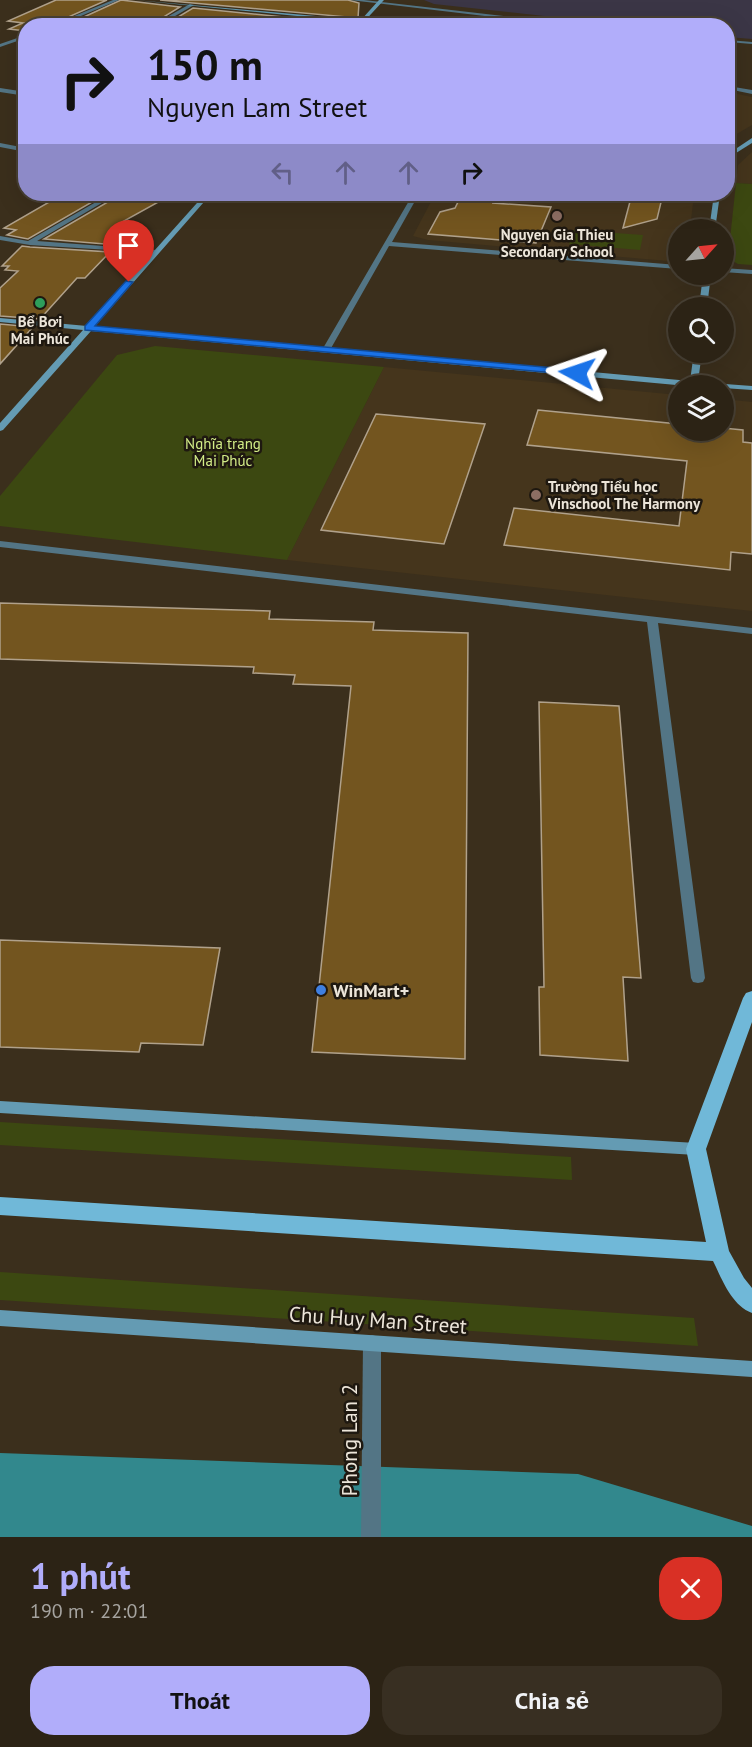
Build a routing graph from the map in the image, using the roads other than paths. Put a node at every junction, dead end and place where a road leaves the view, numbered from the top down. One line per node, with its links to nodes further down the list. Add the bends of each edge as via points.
1 (117, 0): 6 (street)
2 (136, 0): 5 (street)
3 (352, 0): 4 (street)
4 (379, 1): 9 (street); 10 (street)
5 (192, 5): 7 (street); 8 (street)
6 (72, 18)
7 (168, 18)
8 (329, 18)
9 (364, 18)
10 (521, 18)
11 (18, 39): 14 (street)
12 (735, 41): 13 (street)
13 (752, 43)
14 (0, 46)
15 (735, 89): 17 (street)
16 (0, 92): 18 (street)
17 (752, 92)
18 (18, 93)
19 (752, 140): 22 (street)
20 (0, 145): 21 (street)
21 (18, 148)
22 (735, 151)
23 (101, 201): 29 (street)
24 (202, 201): 31 (street)
25 (412, 201): 30 (street)
26 (716, 201): 27 (street)
27 (714, 219)
28 (0, 238): 29 (street)
29 (30, 243): 31 (street)
30 (387, 244): 32 (street); 37 (street)
31 (156, 252): 36 (street)
32 (668, 266)
33 (734, 271): 34 (street)
34 (752, 272)
35 (0, 320): 36 (street)
36 (88, 328): 37 (street); 41 (street)
37 (326, 350): 38 (street)
38 (668, 381)
39 (734, 387): 40 (street)
40 (752, 388)
41 (0, 428)
42 (0, 544): 43 (street)
43 (652, 620): 44 (street); 45 (street)
44 (752, 631)
45 (698, 978)
46 (752, 998): 48 (main road)
47 (0, 1107): 48 (street)
48 (696, 1149): 50 (main road)
49 (0, 1206): 50 (main road)
50 (719, 1252): 51 (main road, via 736,1285)
51 (752, 1303)
52 (0, 1318): 53 (street, Chu Huy Man Street)
53 (372, 1343): 54 (street, Chu Huy Man Street); 55 (street, Phong Lan 2)
54 (752, 1369)
55 (371, 1537)

